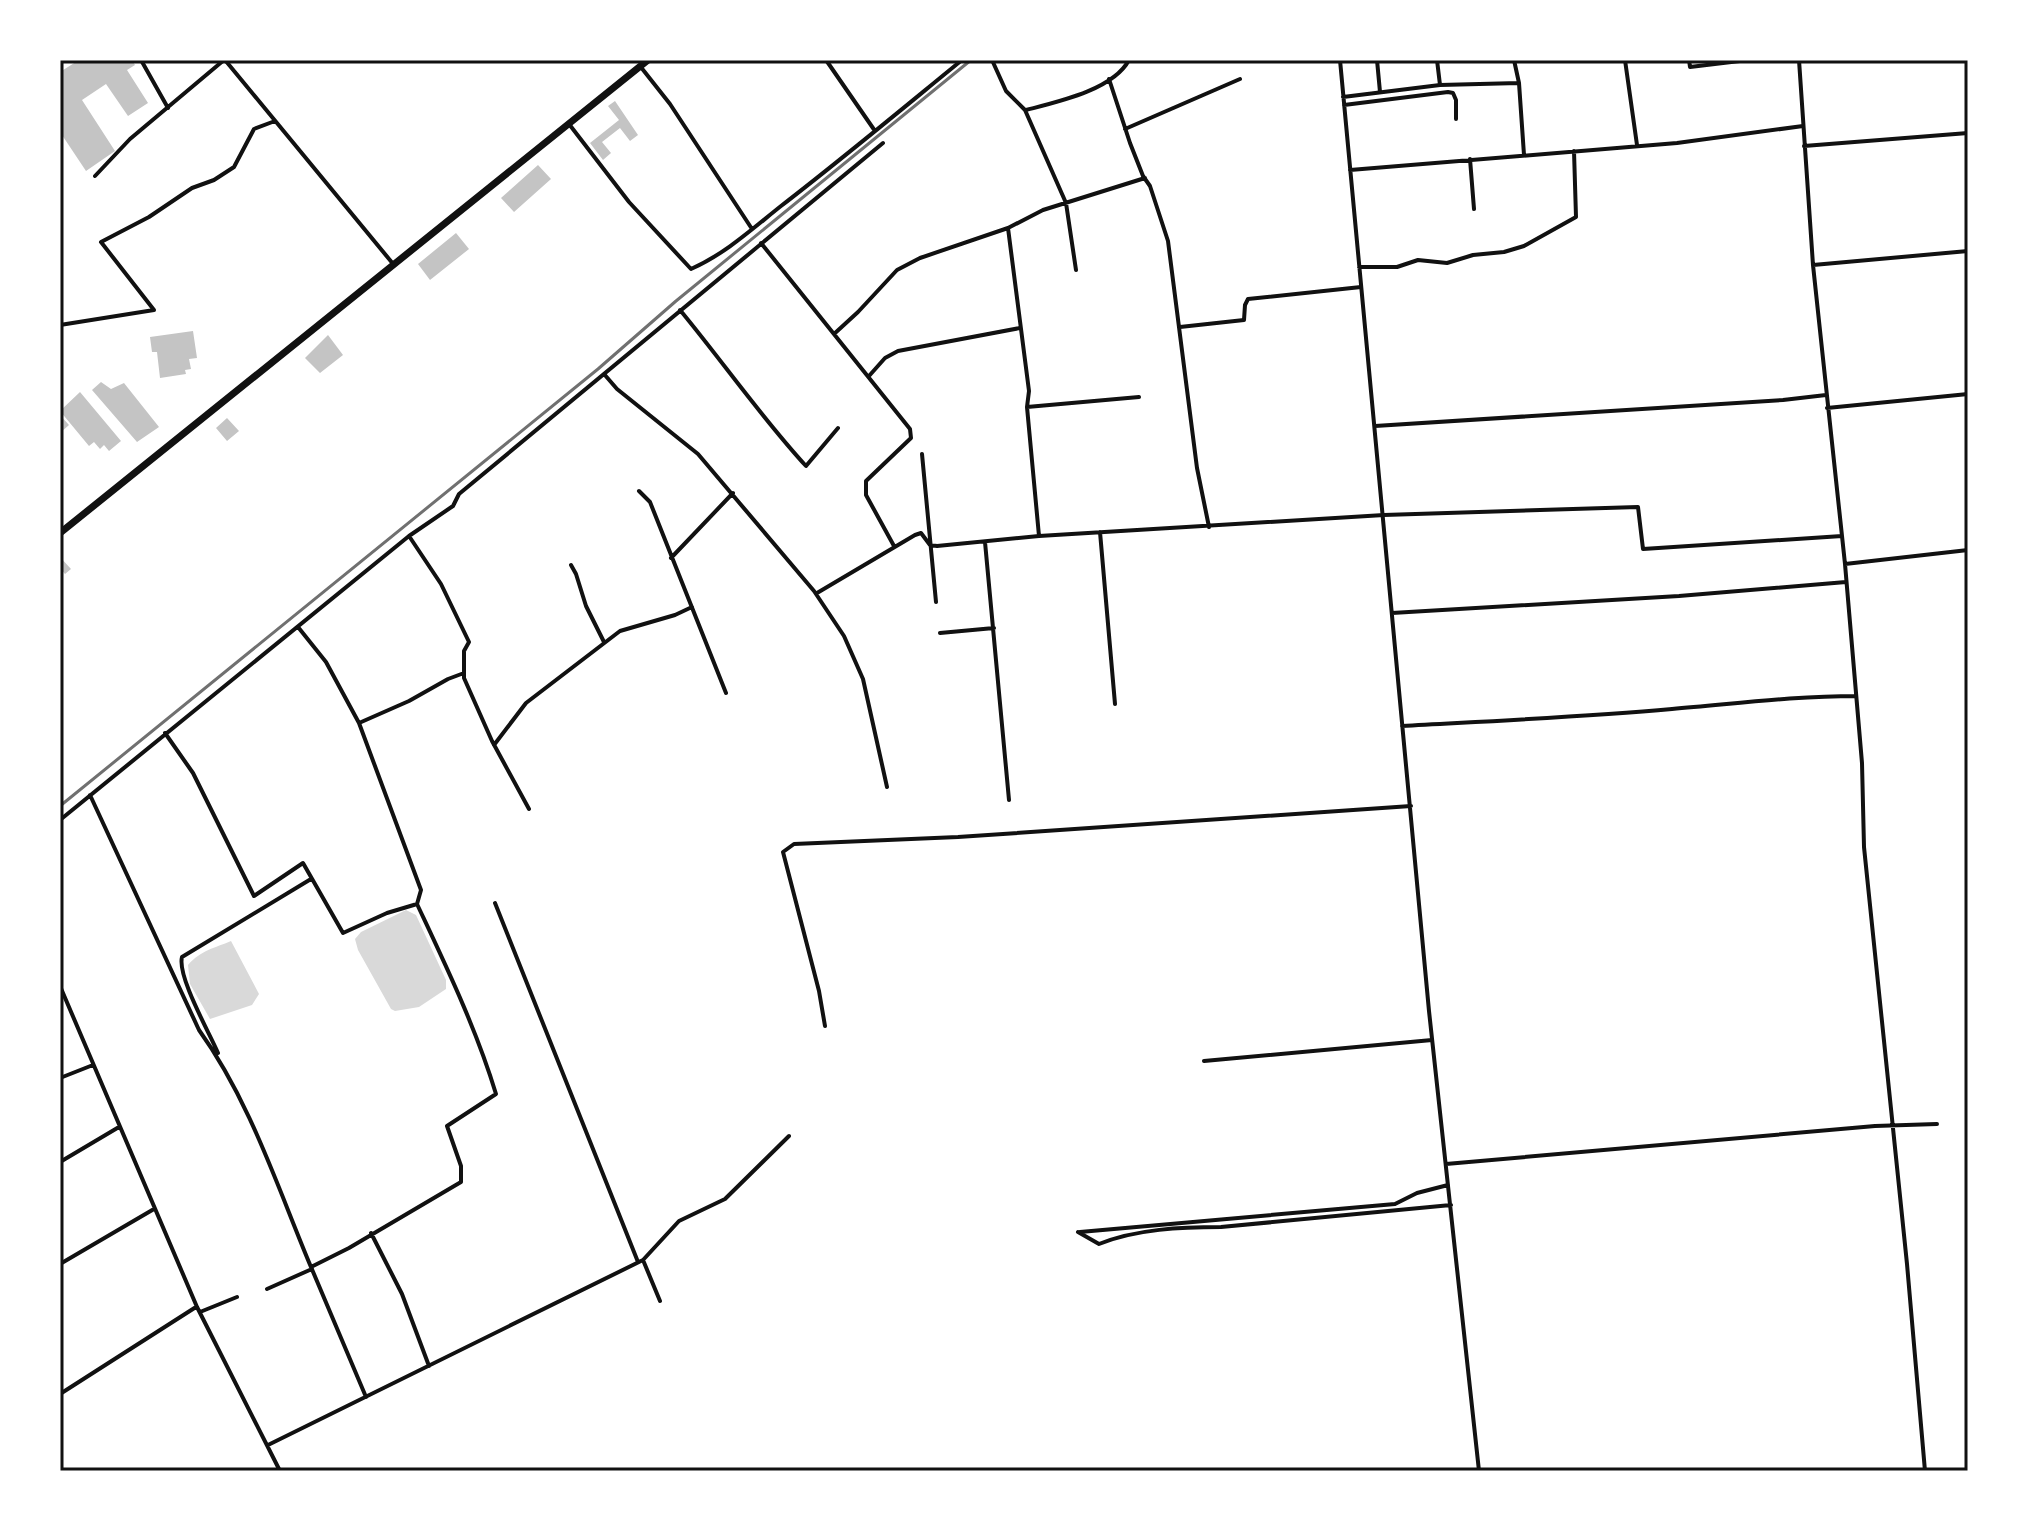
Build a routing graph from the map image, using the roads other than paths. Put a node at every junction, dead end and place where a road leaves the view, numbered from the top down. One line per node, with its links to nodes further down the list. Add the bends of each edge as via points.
1 (141, 60): 24 (street)
2 (224, 60): 24 (street); 27 (street)
3 (648, 60): 16 (highway)
4 (826, 60): 31 (street)
5 (962, 60): 31 (street)
6 (992, 60): 25 (street, via 1006,91)
7 (1129, 60): 17 (street)
8 (1340, 60): 22 (street)
9 (1377, 60): 21 (street)
10 (1437, 60): 20 (street)
11 (1514, 60): 19 (street)
12 (1625, 60): 34 (street)
13 (1689, 60): 14 (street, via 1690,67)
14 (1748, 60)
15 (1799, 60): 29 (street)
16 (640, 66): 28 (highway); 45 (street)
17 (1109, 79): 25 (street, via 1056,103); 30 (street)
18 (1240, 79): 30 (street)
19 (1519, 83): 20 (street); 37 (street)
20 (1440, 85): 21 (street)
21 (1380, 92): 22 (street)
22 (1343, 97): 23 (street)
23 (1344, 105): 26 (street, via 1448,92 1456,100); 39 (street)
24 (168, 108): 40 (street)
25 (1025, 110): 42 (street)
26 (1456, 119)
27 (275, 121): 49 (street); 54 (street, via 254,129 234,167 101,242 154,310)
28 (569, 124): 45 (street, via 629,202 691,269); 49 (highway)
29 (1803, 126): 34 (street); 35 (street)
30 (1125, 129): 41 (street)
31 (875, 131): 45 (street)
32 (1968, 133): 35 (street)
33 (883, 143): 46 (street)
34 (1637, 146): 36 (street)
35 (1804, 146): 48 (street)
36 (1574, 151): 37 (street); 50 (street, via 1576,217 1524,246 1447,263 1418,260 1397,267)
37 (1524, 155): 38 (street)
38 (1470, 159): 39 (street); 43 (street)
39 (1350, 170): 50 (street)
40 (95, 176)
41 (1145, 178): 42 (street); 55 (street, via 1168,241)
42 (1066, 203): 44 (street); 51 (street)
43 (1474, 209)
44 (1008, 228): 56 (street); 57 (street, via 897,270)
45 (752, 229)
46 (761, 243): 53 (street); 57 (street)
47 (1968, 251): 48 (street)
48 (1813, 265): 61 (street)
49 (394, 266): 73 (highway)
50 (1359, 267): 52 (street)
51 (1076, 270)
52 (1361, 287): 55 (street, via 1248,299 1244,320); 65 (street)
53 (680, 310): 58 (street); 66 (street, via 806,466)
54 (60, 325)
55 (1180, 327): 71 (street)
56 (1020, 328): 59 (street, via 898,351); 63 (street)
57 (834, 334): 59 (street)
58 (604, 374): 69 (street, via 698,454); 74 (street, via 459,494 453,506)
59 (869, 376): 79 (street, via 910,429 911,438 866,481 866,495)
60 (1968, 394): 64 (street)
61 (1826, 395): 64 (street); 65 (street)
62 (1139, 397): 63 (street)
63 (1027, 407): 75 (street)
64 (1827, 408): 76 (street)
65 (1375, 426): 70 (street)
66 (838, 428)
67 (922, 454): 78 (street)
68 (639, 491): 81 (street, via 650,502)
69 (733, 493): 81 (street); 85 (street)
70 (1384, 515): 71 (street); 76 (street, via 1638,507 1643,549); 88 (street)
71 (1209, 527): 72 (street)
72 (1100, 532): 75 (street); 96 (street)
73 (60, 533)
74 (409, 536): 89 (street); 93 (street, via 441,584 469,642)
75 (1039, 536): 77 (street)
76 (1842, 536): 82 (street)
77 (985, 542): 78 (street); 90 (street)
78 (930, 545): 79 (street, via 921,533); 86 (street)
79 (894, 546): 85 (street)
80 (1968, 550): 82 (street)
81 (671, 558): 87 (street)
82 (1845, 564): 84 (street)
83 (571, 565): 92 (street)
84 (1846, 582): 88 (street); 95 (street)
85 (816, 594): 101 (street, via 844,636 863,679)
86 (936, 602)
87 (692, 607): 92 (street, via 620,631); 94 (street)
88 (1392, 613): 98 (street)
89 (297, 626): 97 (street, via 326,662); 99 (street)
90 (994, 628): 91 (street); 103 (street)
91 (940, 633)
92 (604, 642): 100 (street, via 526,703)
93 (464, 673): 97 (street); 100 (street)
94 (726, 693)
95 (1856, 696): 98 (street); 118 (street, via 1864,847)
96 (1115, 704)
97 (359, 723): 109 (street, via 421,890)
98 (1402, 726): 104 (street)
99 (165, 733): 102 (street); 107 (street, via 193,773 254,896 303,863)
100 (494, 745): 105 (street)
101 (887, 787)
102 (90, 795): 106 (street); 113 (street, via 199,1030)
103 (1009, 800)
104 (1411, 806): 111 (street, via 794,844 783,852); 112 (street)
105 (529, 809)
106 (60, 820)
107 (311, 879): 109 (street, via 343,933); 113 (street, via 182,957 186,980)
108 (495, 903): 127 (street)
109 (417, 904): 126 (street, via 496,1094 447,1126 461,1182)
110 (60, 986): 115 (street)
111 (825, 1026)
112 (1432, 1040): 114 (street); 122 (street)
113 (221, 1061): 129 (street, via 280,1184)
114 (1204, 1061)
115 (93, 1065): 116 (street); 119 (street)
116 (60, 1078)
117 (1937, 1124): 118 (street)
118 (1894, 1126): 122 (street); 140 (street)
119 (119, 1127): 121 (street); 125 (street)
120 (789, 1136): 127 (street, via 725,1199 679,1221)
121 (60, 1162)
122 (1446, 1164): 123 (street)
123 (1448, 1185): 124 (street); 124 (street, via 1395,1204 1078,1232 1099,1244 1195,1227)
124 (1451, 1205): 139 (street)
125 (154, 1209): 128 (street); 133 (street)
126 (371, 1233): 129 (street); 134 (street, via 402,1294)
127 (641, 1261): 132 (street); 134 (street)
128 (60, 1264)
129 (311, 1268): 130 (street); 136 (street)
130 (267, 1289)
131 (237, 1297): 133 (street)
132 (660, 1301)
133 (198, 1309): 135 (street); 137 (street)
134 (429, 1366): 136 (street)
135 (60, 1394)
136 (366, 1397): 137 (street)
137 (268, 1445): 138 (street)
138 (280, 1471)
139 (1479, 1471)
140 (1925, 1471)

